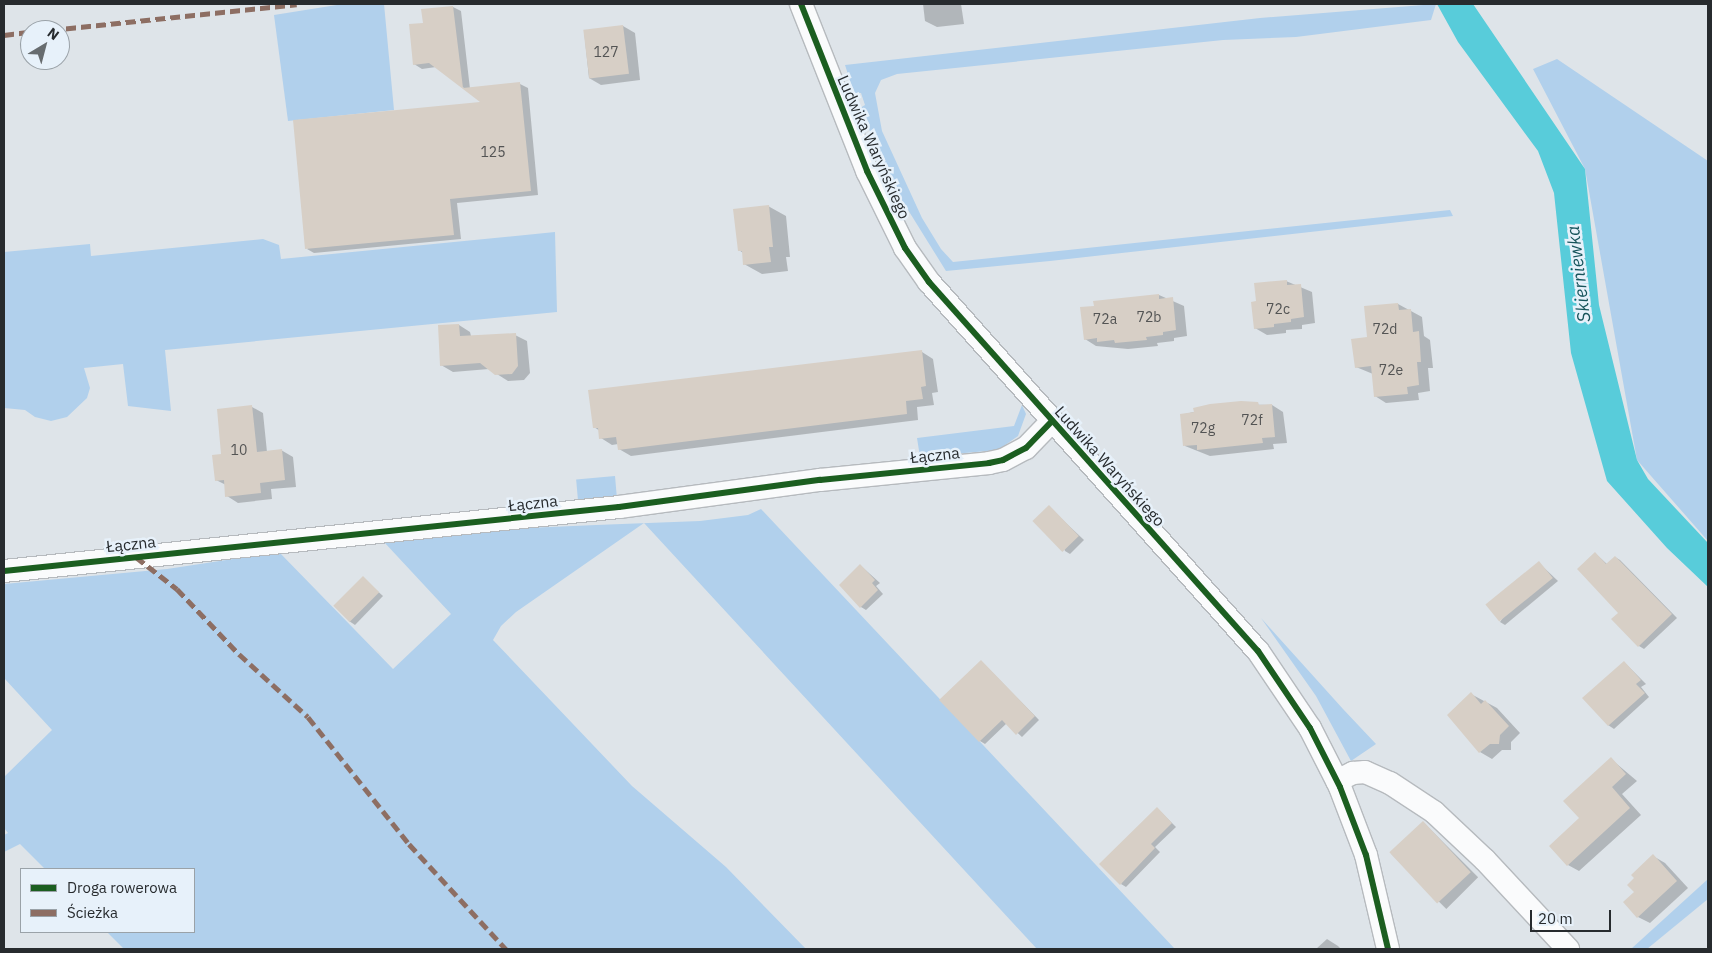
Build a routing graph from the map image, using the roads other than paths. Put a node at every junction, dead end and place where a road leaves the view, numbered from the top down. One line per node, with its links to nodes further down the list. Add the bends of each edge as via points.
1 (801, 4): 2 (street, Ludwika Waryńskiego, via 844,118 905,248 929,282)
2 (1051, 422): 3 (street, Łączna, via 1026,448 989,463 820,480 619,507); 4 (street, Ludwika Waryńskiego, via 1272,670 1310,728)
3 (4, 571)
4 (1337, 781): 5 (street, Ludwika Waryńskiego, via 1366,855); 6 (street, via 1353,773 1365,772 1413,797 1444,820 1486,860)
5 (1388, 949)
6 (1568, 949)

